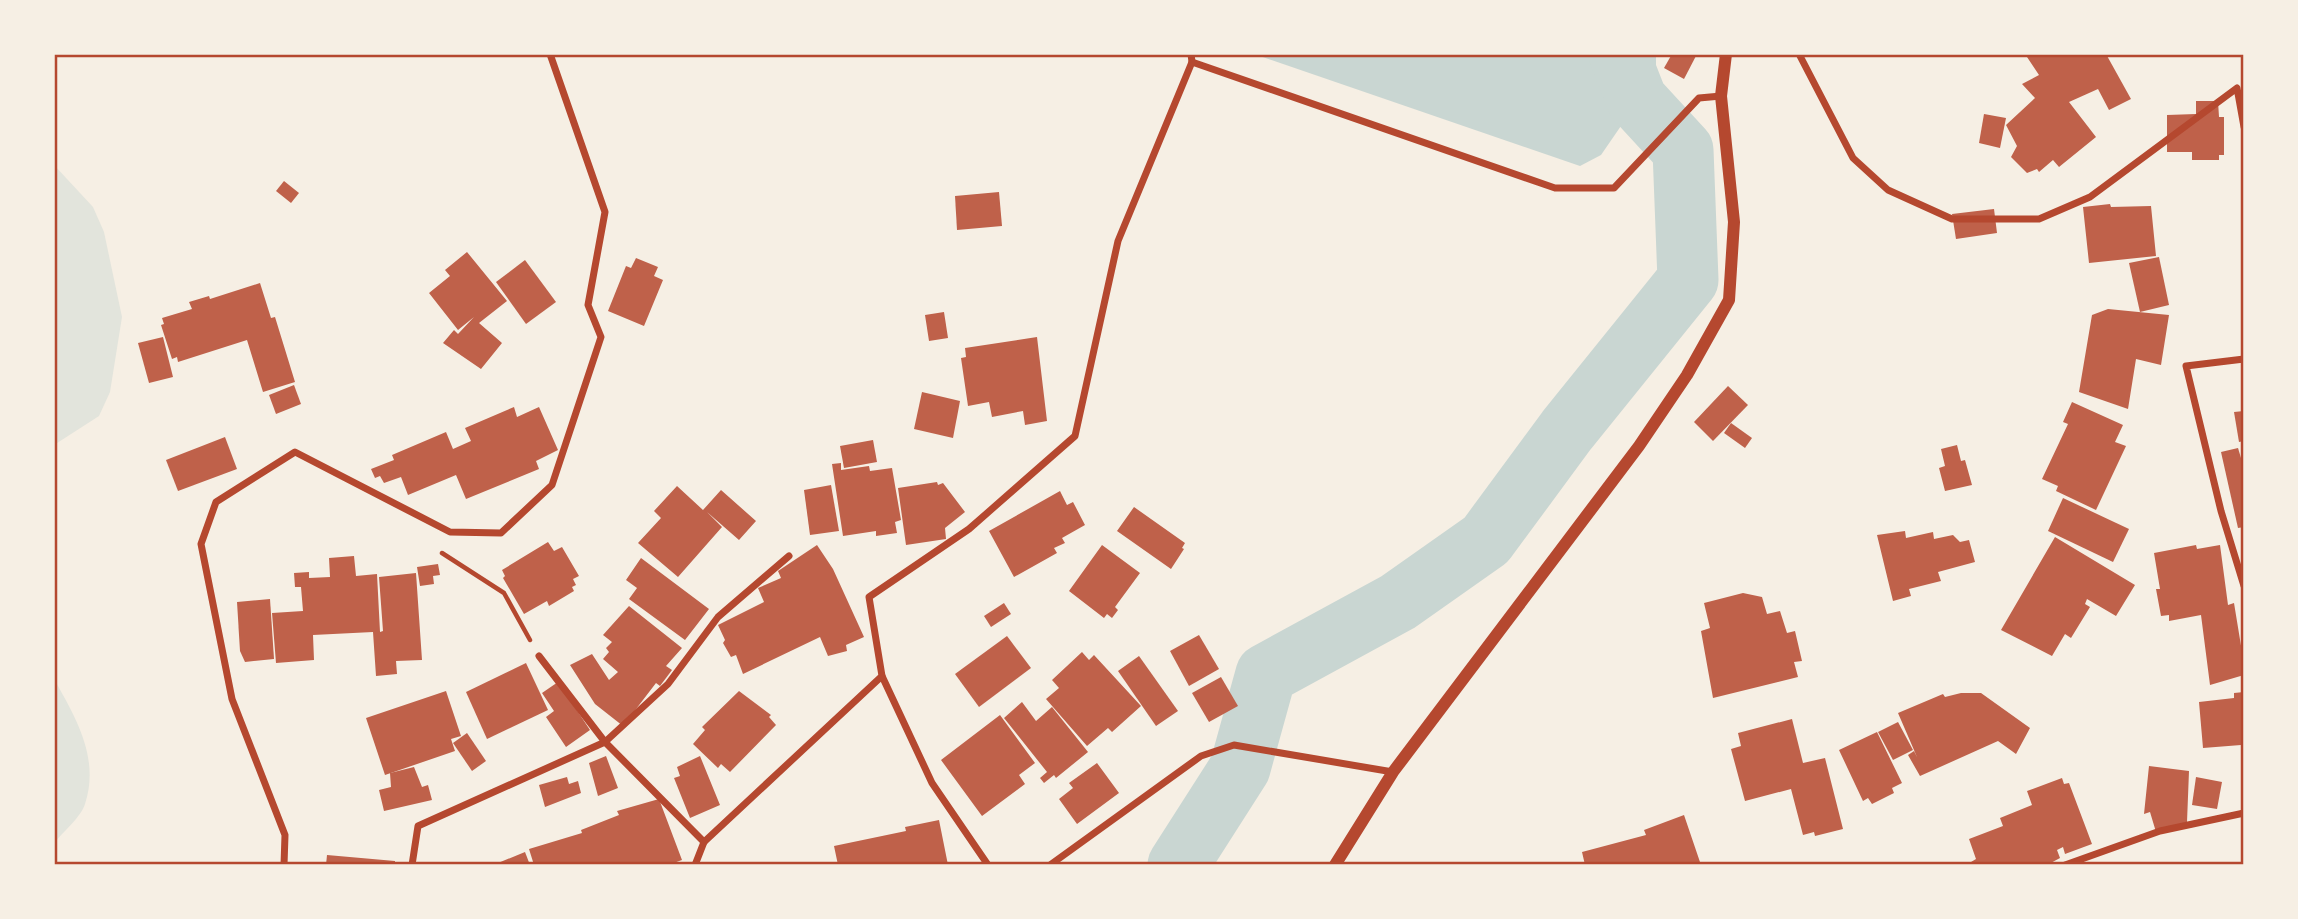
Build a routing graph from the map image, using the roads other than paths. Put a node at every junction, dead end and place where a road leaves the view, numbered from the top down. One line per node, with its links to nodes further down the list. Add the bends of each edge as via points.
1 (550, 54): 16 (street, via 605,212 588,305 601,337 552,485 501,533 450,532 295,452 216,502 201,544 232,699 285,835)
2 (1726, 54): 5 (street)
3 (1799, 54): 6 (street, via 1853,158 1888,190 1952,219 2039,219 2090,197 2237,88)
4 (1192, 58): 5 (street, via 1555,188 1614,188 1699,98); 11 (street, via 1118,241 1075,436 969,529 869,597)
5 (1721, 96): 13 (street, via 1734,222 1728,300 1687,375 1639,446)
6 (2244, 127)
7 (2244, 359): 9 (street, via 2186,366)
8 (789, 556): 12 (street, via 718,617 668,684)
9 (2244, 586)
10 (539, 656): 12 (street)
11 (882, 676): 15 (street); 19 (street, via 932,782)
12 (605, 742): 15 (street); 17 (street, via 418,826)
13 (1393, 772): 20 (street, via 1234,745 1201,756); 21 (street)
14 (2244, 813): 22 (street, via 2160,831)
15 (704, 842): 18 (street)
16 (284, 865)
17 (412, 865)
18 (695, 865)
19 (988, 865)
20 (1050, 865)
21 (1335, 865)
22 (2065, 865)

